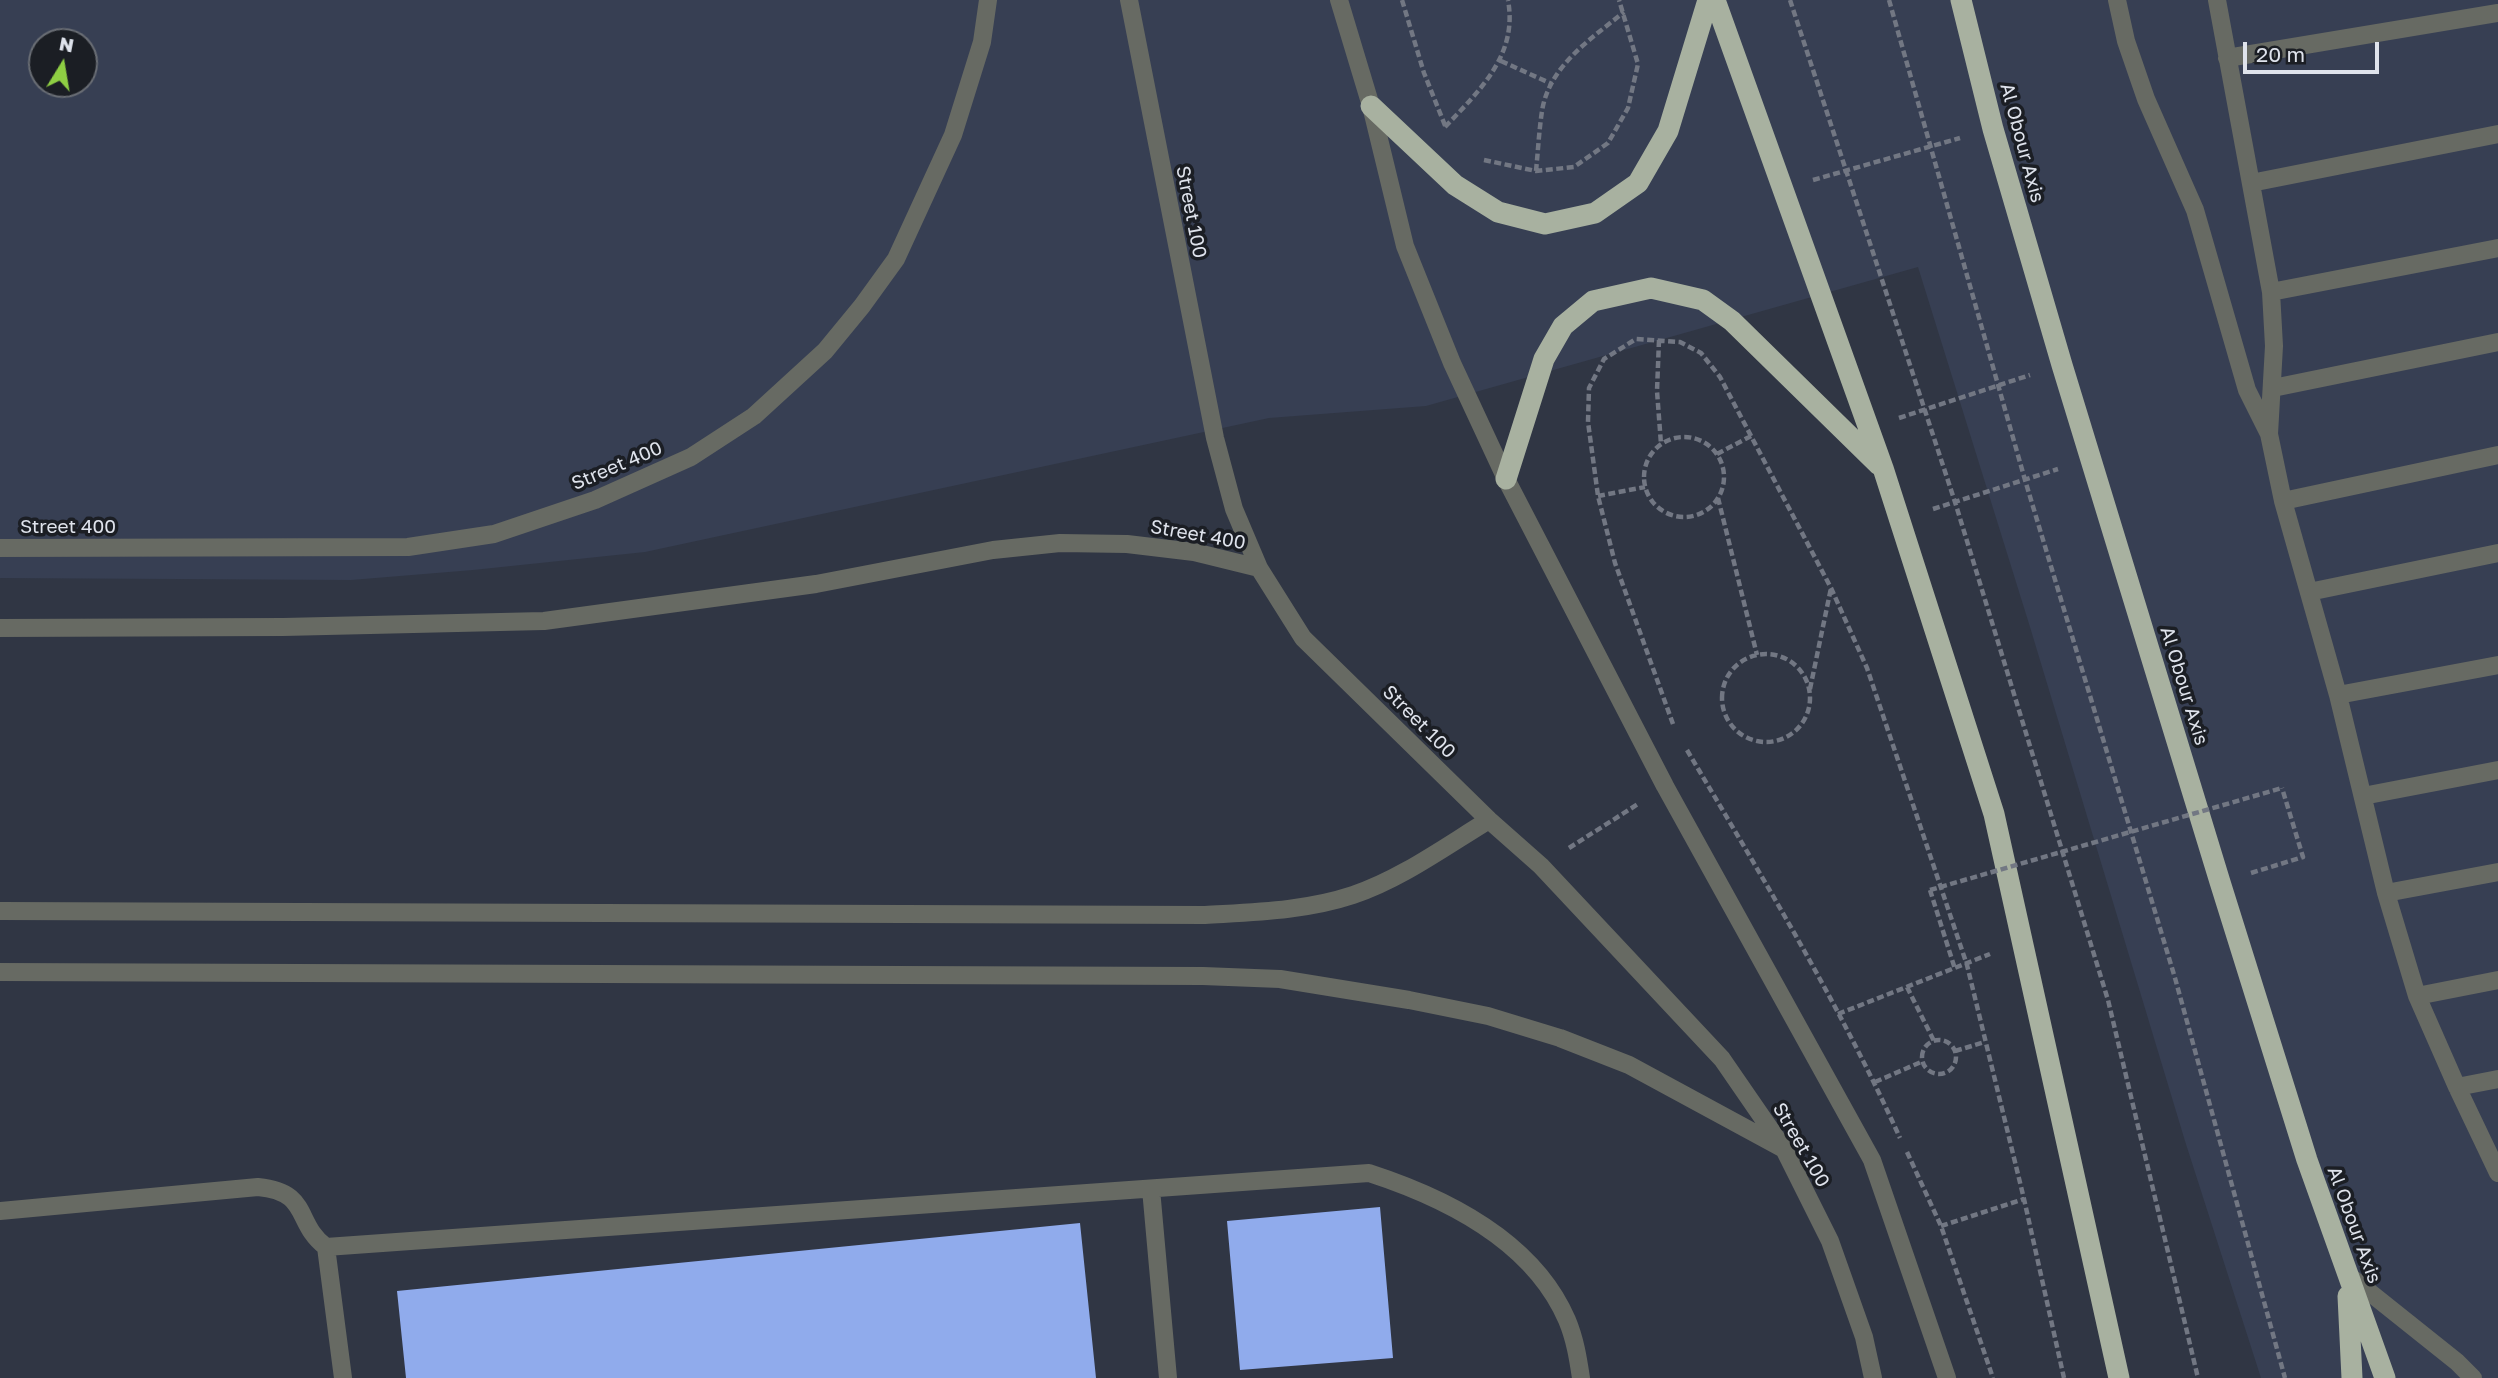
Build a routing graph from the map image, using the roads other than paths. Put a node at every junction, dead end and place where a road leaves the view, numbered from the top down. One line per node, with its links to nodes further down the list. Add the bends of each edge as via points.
1 (988, 0): 23 (street, Street 400, via 982,42 953,135 896,259 825,351 754,416 691,457 595,500 494,534 408,547)
2 (1129, 0): 25 (street, Street 100, via 1215,438 1234,509)
3 (1339, 0): 11 (street)
4 (1708, 0): 11 (highway, via 1668,131 1638,183 1595,212 1545,224 1498,212 1455,184)
5 (1715, 0): 20 (highway)
6 (1961, 0): 46 (highway, Al Obour Axis, via 1993,129 2062,365 2306,1160)
7 (2117, 0): 18 (street, via 2146,99 2195,210 2247,390)
8 (2217, 0): 10 (street)
9 (2498, 13): 10 (street)
10 (2227, 58): 13 (street)
11 (1371, 106): 21 (street, via 1405,246)
12 (2498, 134): 13 (street)
13 (2251, 183): 15 (street)
14 (2498, 248): 15 (street)
15 (2270, 292): 17 (street)
16 (2498, 342): 17 (street)
17 (2273, 388): 18 (street)
18 (2269, 434): 22 (street)
19 (2498, 455): 22 (street)
20 (1883, 468): 21 (highway, via 1732,321 1703,300 1651,288 1593,301 1563,326 1544,359); 52 (highway, via 1994,814)
21 (1506, 479): 51 (street, via 1665,786 1872,1160)
22 (2283, 500): 26 (street)
23 (0, 548)
24 (2498, 554): 26 (street)
25 (1259, 568): 27 (street, Street 400, via 1140,545 1059,543 993,550 816,584 544,621); 32 (street, Street 100, via 1303,638)
26 (2309, 592): 29 (street)
27 (0, 628)
28 (2498, 665): 29 (street)
29 (2338, 695): 31 (street)
30 (2498, 770): 31 (street)
31 (2363, 796): 34 (street)
32 (1489, 820): 35 (street, via 1354,895 1295,909 1205,915); 41 (street, Street 100, via 1541,866 1722,1059)
33 (2498, 872): 34 (street)
34 (2386, 893): 38 (street)
35 (0, 911)
36 (0, 972): 41 (street, via 1280,979 1475,1014 1560,1038 1629,1065)
37 (2498, 980): 38 (street)
38 (2417, 996): 40 (street)
39 (2498, 1079): 40 (street)
40 (2457, 1087): 42 (street)
41 (1784, 1149): 50 (street, Street 100, via 1830,1241 1864,1337)
42 (2498, 1173)
43 (1151, 1189): 45 (street); 48 (street); 49 (street, via 1369,1173 1436,1198 1474,1220 1540,1275 1568,1321)
44 (0, 1211): 45 (street, via 258,1187 286,1194 298,1203 311,1231)
45 (326, 1247): 47 (street)
46 (2348, 1275): 53 (highway); 54 (highway, Al Obour Axis); 55 (street)
47 (344, 1378)
48 (1168, 1378)
49 (1581, 1378)
50 (1873, 1378)
51 (1947, 1378)
52 (2119, 1378)
53 (2352, 1378)
54 (2385, 1378)
55 (2473, 1378)

